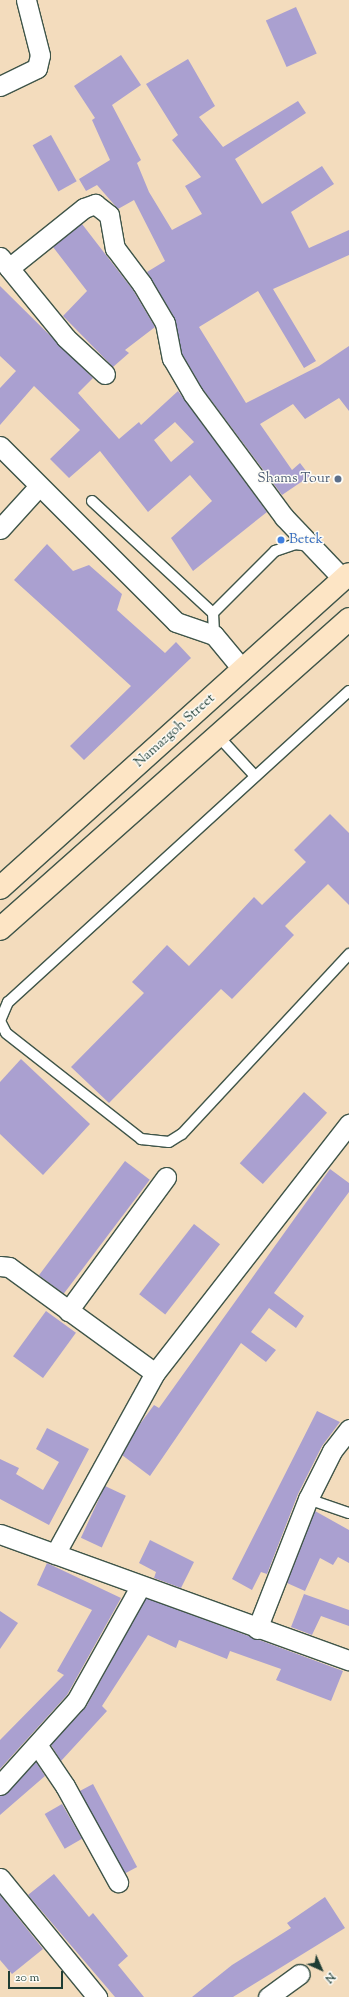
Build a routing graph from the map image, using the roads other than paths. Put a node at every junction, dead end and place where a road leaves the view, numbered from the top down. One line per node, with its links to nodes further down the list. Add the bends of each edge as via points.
1 (26, 0): 2 (street, via 40,55 36,68)
2 (0, 86)
3 (5, 262): 4 (street, via 66,338); 9 (street, via 84,208 95,204 109,215 115,248 142,284 165,323 172,358 193,394 284,517)
4 (105, 374)
5 (0, 446): 6 (street)
6 (39, 486): 8 (street); 13 (street, via 176,622)
7 (92, 501): 11 (lane)
8 (0, 529)
9 (312, 546): 10 (street); 11 (lane, via 295,544 275,551)
10 (346, 577): 14 (main road, Namazgoh Street)
11 (213, 613): 13 (lane)
12 (349, 619): 16 (main road)
13 (214, 635): 14 (street)
14 (243, 670): 18 (main road, Namazgoh Street)
15 (349, 691): 17 (lane)
16 (218, 736): 17 (lane); 19 (main road)
17 (254, 776): 20 (lane, via 8,1002 0,1021 6,1033 142,1139 169,1142 182,1134)
18 (0, 888)
19 (0, 928)
20 (349, 954)
21 (349, 1124): 25 (street)
22 (166, 1177): 24 (street)
23 (0, 1266): 24 (street, via 9,1267)
24 (68, 1311): 25 (street)
25 (155, 1373): 30 (street)
26 (349, 1429): 27 (street, via 332,1451)
27 (308, 1499): 28 (lane); 32 (street)
28 (349, 1513)
29 (0, 1534): 30 (street)
30 (55, 1554): 31 (street)
31 (140, 1587): 32 (street); 34 (street, via 76,1701)
32 (257, 1629): 33 (street)
33 (349, 1660)
34 (38, 1746): 35 (street); 37 (street, via 65,1786)
35 (0, 1785)
36 (0, 1878): 39 (street)
37 (118, 1882)
38 (300, 1974): 40 (street)
39 (97, 1997)
40 (268, 1997)

